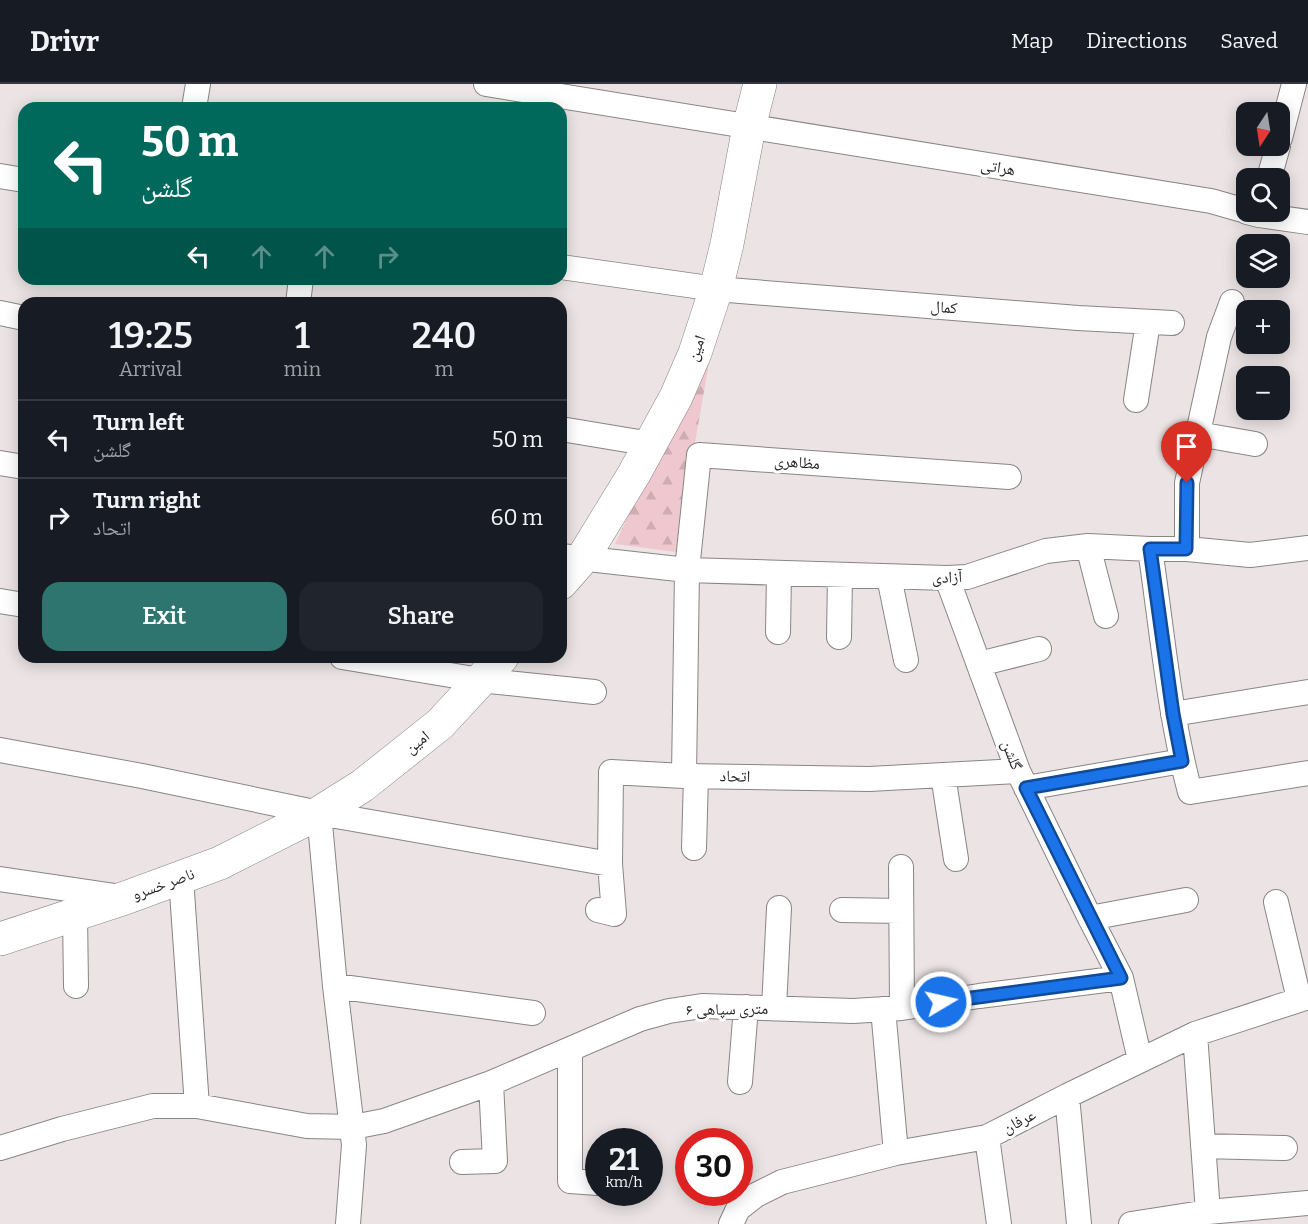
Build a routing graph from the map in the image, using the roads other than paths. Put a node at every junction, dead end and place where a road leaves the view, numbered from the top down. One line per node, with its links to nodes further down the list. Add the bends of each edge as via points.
1 (198, 84): 5 (street)
2 (486, 84): 7 (street, هراتی)
3 (760, 84): 7 (main road, امین)
4 (1294, 84): 6 (street)
5 (195, 102)
6 (1289, 102)
7 (749, 127): 10 (street, هراتی); 14 (main road, امین)
8 (0, 176): 9 (street)
9 (18, 179)
10 (1236, 208)
11 (1290, 219): 12 (street, هراتی)
12 (1308, 222)
13 (567, 268): 14 (street, کمال)
14 (716, 289): 18 (street, کمال); 23 (main road, امین, via 691,362)
15 (1232, 302): 22 (street, via 1219,337)
16 (0, 313): 17 (street)
17 (18, 317)
18 (1148, 322): 19 (street, کمال); 20 (street)
19 (1172, 323)
20 (1136, 400)
21 (567, 430): 23 (street)
22 (1198, 434): 24 (street); 31 (street, via 1187,483)
23 (651, 444): 32 (main road, امین)
24 (1255, 444)
25 (0, 463): 26 (street)
26 (18, 466)
27 (1010, 477): 33 (street, مظاهری, via 699,455)
28 (1088, 546): 30 (street, آزادی); 37 (street, آزادی, via 1046,552 968,577); 40 (street)
29 (1308, 548): 31 (street, آزادی, via 1250,555)
30 (1150, 549): 31 (street, آزادی); 50 (street)
31 (1186, 549)
32 (568, 566): 33 (street, آزادی)
33 (687, 570): 34 (street, آزادی); 55 (street)
34 (778, 574): 35 (street, آزادی); 41 (street)
35 (840, 576): 36 (street, آزادی); 42 (street)
36 (889, 577): 37 (street, آزادی); 44 (street)
37 (947, 578): 46 (street, گلشن)
38 (0, 601): 39 (street)
39 (18, 604)
40 (1106, 616)
41 (778, 632)
42 (839, 637)
43 (1039, 648): 46 (street)
44 (906, 660)
45 (423, 663): 47 (street)
46 (979, 664): 56 (street, گلشن)
47 (491, 668): 48 (street); 57 (main road, امین, via 440,724 362,786)
48 (594, 692)
49 (1308, 692): 50 (street)
50 (1173, 714): 52 (street)
51 (0, 750): 57 (street)
52 (1182, 761): 53 (street, via 1190,792); 56 (street, اتحاد)
53 (1308, 772)
54 (943, 775): 55 (street, اتحاد); 56 (street, اتحاد); 59 (street)
55 (690, 776): 58 (street); 60 (street, اتحاد, via 611,772)
56 (1022, 779): 72 (street, گلشن)
57 (319, 813): 60 (street); 62 (main road, ناصر خسرو, via 220,863); 76 (street)
58 (694, 848)
59 (956, 859)
60 (610, 864): 68 (street, اتحاد, via 614,914)
61 (901, 867): 70 (street)
62 (181, 878): 64 (main road, ناصر خسرو); 88 (street)
63 (0, 879): 64 (street)
64 (125, 898): 71 (main road, ناصر خسرو)
65 (1186, 900): 72 (street)
66 (1276, 902): 77 (street)
67 (779, 908): 79 (street)
68 (597, 910)
69 (842, 910): 70 (street)
70 (901, 911): 80 (street)
71 (75, 914): 73 (main road, ناصر خسرو); 75 (street)
72 (1090, 918): 74 (street, گلشن)
73 (0, 939)
74 (1121, 978): 80 (street, ۶ متری سپاهی); 84 (street, گلشن)
75 (76, 986)
76 (334, 986): 81 (street); 89 (street)
77 (1303, 998): 82 (street, عرفان)
78 (746, 1007): 79 (street, ۶ متری سپاهی); 83 (street, ۶ متری سپاهی, via 702,1006 669,1011); 85 (street)
79 (774, 1008): 80 (street, ۶ متری سپاهی)
80 (893, 1009): 94 (street)
81 (533, 1013)
82 (1195, 1034): 84 (street, عرفان); 91 (street)
83 (570, 1049): 86 (street, ۶ متری سپاهی); 96 (street, via 570,1181)
84 (1140, 1060): 87 (street, عرفان)
85 (740, 1082)
86 (491, 1083): 89 (street, ۶ متری سپاهی, via 384,1121); 95 (street, via 495,1161)
87 (1067, 1096): 90 (street, عرفان); 102 (street)
88 (197, 1106): 89 (street, ۶ متری سپاهی, via 307,1126); 92 (street, ۶ متری سپاهی, via 153,1106)
89 (353, 1127): 99 (street)
90 (987, 1137): 94 (street, عرفان); 101 (street)
91 (1203, 1146): 93 (street); 98 (street)
92 (0, 1148)
93 (1285, 1148)
94 (896, 1153): 100 (street, عرفان, via 782,1182 738,1209)
95 (462, 1162)
96 (585, 1182)
97 (1308, 1203): 98 (street)
98 (1208, 1212): 103 (street)
99 (348, 1224)
100 (731, 1224)
101 (999, 1224)
102 (1079, 1224)
103 (1131, 1224)

